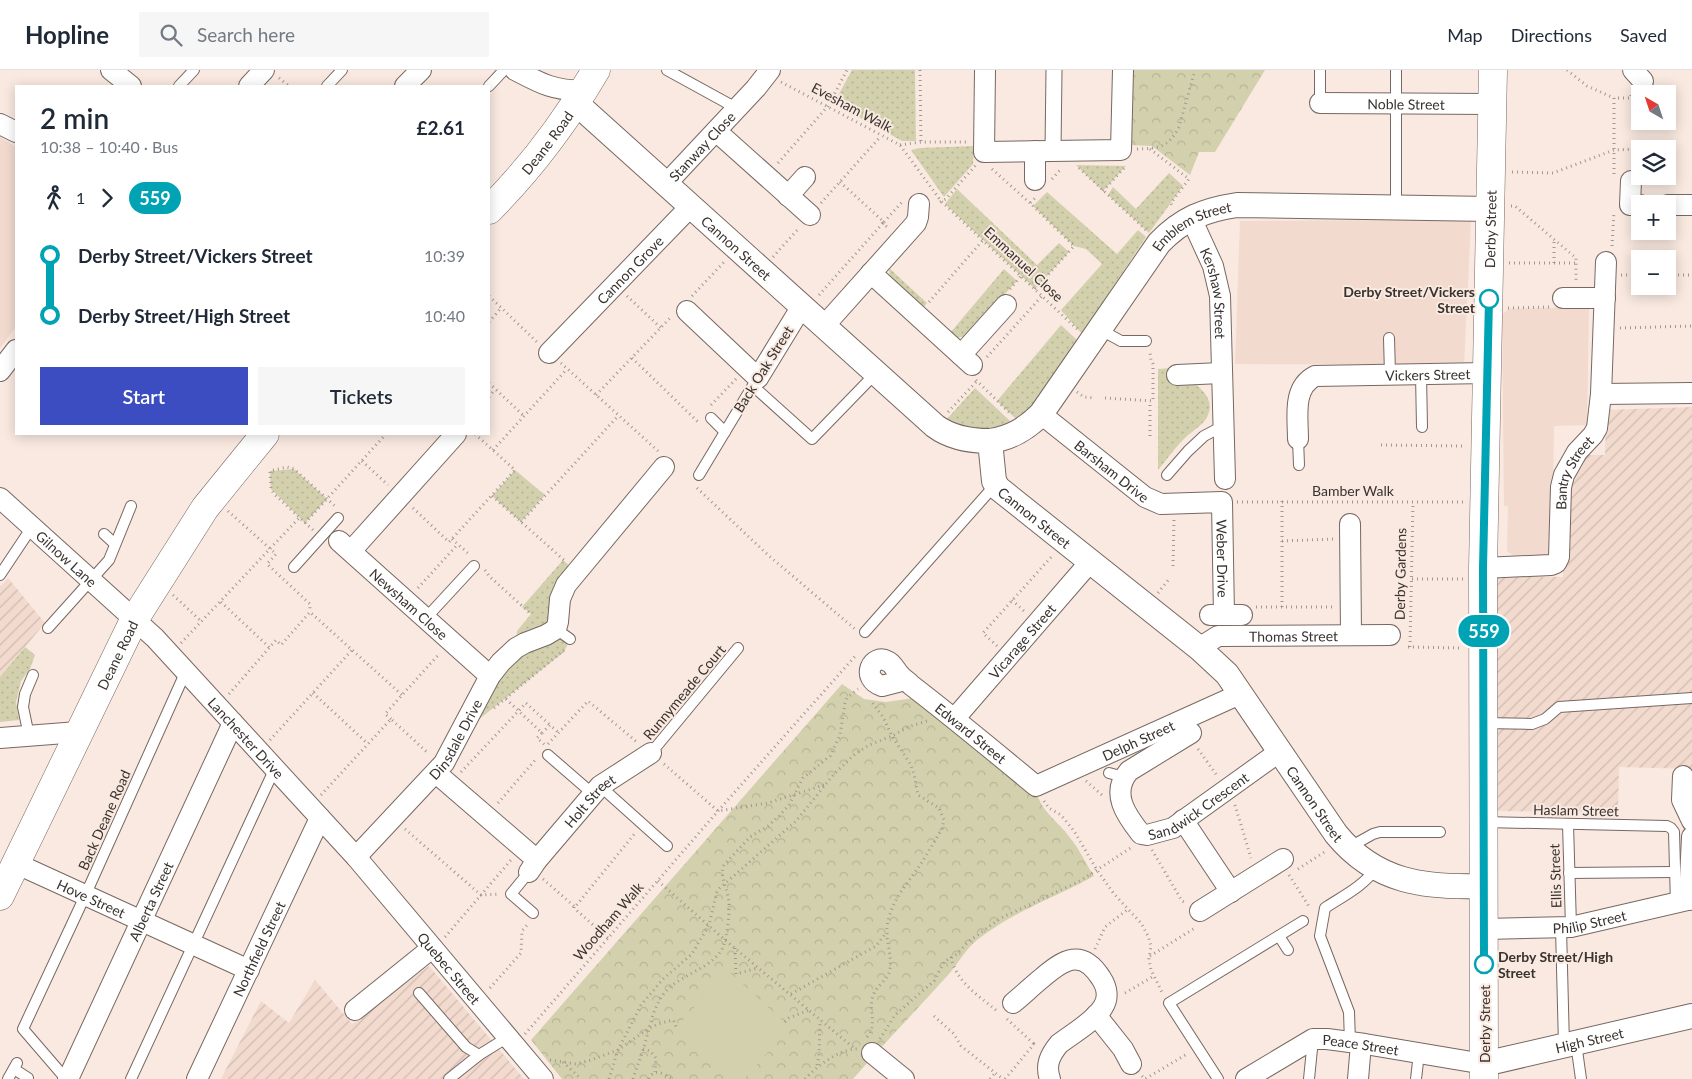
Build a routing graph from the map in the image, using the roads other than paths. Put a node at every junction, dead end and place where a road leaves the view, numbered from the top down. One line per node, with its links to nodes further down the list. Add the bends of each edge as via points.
1 (194, 70): 15 (lane)
2 (264, 70): 16 (street)
3 (342, 70): 17 (lane)
4 (420, 70): 18 (street)
5 (504, 70): 19 (lane)
6 (515, 70): 20 (street, via 561,90)
7 (666, 70): 24 (lane)
8 (984, 70): 28 (street, via 983,151)
9 (1054, 70): 28 (street)
10 (1123, 70): 28 (street, via 1131,155)
11 (1320, 70): 21 (lane)
12 (1396, 70): 22 (lane)
13 (1493, 70): 23 (main road, Derby Street)
14 (768, 72): 24 (street, Stanway Close)
15 (180, 85)
16 (250, 85)
17 (327, 85)
18 (406, 85)
19 (490, 85)
20 (585, 88): 31 (street, Cannon Street); 41 (main road, Deane Road, via 538,154)
21 (1320, 103): 22 (street, Noble Street)
22 (1396, 104): 23 (street, Noble Street); 39 (lane)
23 (1492, 104): 40 (main road, Derby Street)
24 (738, 108): 27 (street, Stanway Close)
25 (0, 124): 26 (street)
26 (15, 132)
27 (716, 132): 31 (street, Stanway Close); 33 (street)
28 (1056, 153): 32 (street)
29 (805, 177): 33 (street)
30 (1623, 179): 34 (street)
31 (666, 184): 37 (street, Cannon Street)
32 (1042, 185)
33 (788, 196): 42 (street)
34 (1631, 196)
35 (1692, 204): 36 (street)
36 (1676, 205)
37 (692, 206): 50 (street, Cannon Street); 56 (street, Cannon Grove, via 616,285 563,328)
38 (918, 207): 45 (street, via 916,222)
39 (1396, 208): 40 (street, Emblem Street); 43 (street, Emblem Street, via 1237,205 1205,212)
40 (1491, 208): 60 (main road, Derby Street)
41 (490, 209)
42 (810, 216)
43 (1185, 221): 52 (street, Emblem Street, via 1159,243); 59 (street, Kershaw Street, via 1208,252 1217,281)
44 (1606, 262): 47 (street, Bantry Street)
45 (871, 273): 48 (street, via 970,367); 51 (street)
46 (1570, 298): 47 (street)
47 (1604, 298): 65 (street, Bantry Street)
48 (1006, 306)
49 (683, 308): 64 (street, via 696,331)
50 (804, 308): 51 (street, Cannon Street); 64 (street, Back Oak Street)
51 (824, 326): 58 (street, Cannon Street)
52 (1096, 336): 54 (lane, via 1121,341); 68 (street, Emblem Street)
53 (1389, 338): 61 (lane)
54 (1146, 340)
55 (15, 351): 57 (street)
56 (549, 353)
57 (0, 371)
58 (876, 373): 64 (lane, via 812,439); 75 (street, Cannon Street, via 935,426 953,436)
59 (1222, 373): 63 (street); 69 (street, Kershaw Street)
60 (1487, 373): 62 (street, Vickers Street); 94 (main road, Derby Street)
61 (1390, 374): 62 (street, Vickers Street); 74 (street, Vickers Street, via 1315,376 1309,380 1298,398)
62 (1421, 374): 70 (lane)
63 (1177, 375)
64 (752, 377): 71 (lane, Back Oak Street)
65 (1601, 394): 66 (street); 94 (street, Bantry Street, via 1597,428 1576,452 1564,475 1556,563)
66 (1692, 394)
67 (707, 416): 71 (lane)
68 (1034, 421): 75 (street, via 1008,437); 83 (street, Barsham Drive, via 1145,498 1161,504)
69 (1223, 426): 78 (lane, via 1204,436); 79 (street, Kershaw Street)
70 (1422, 427)
71 (725, 432): 80 (lane, Back Oak Street)
72 (264, 435): 99 (main road, Deane Road, via 214,497)
73 (455, 435): 89 (street, via 400,496)
74 (1298, 439): 77 (lane)
75 (990, 441): 81 (street, Cannon Street)
76 (663, 461): 108 (street, Dinsdale Drive, via 566,585 560,599 558,622 563,634 546,635 525,643)
77 (1299, 465)
78 (1167, 475)
79 (1225, 479)
80 (696, 480)
81 (995, 484): 91 (street, Cannon Street); 101 (lane)
82 (0, 498): 87 (street, Gilnow Lane)
83 (1222, 502): 97 (street, Weber Drive)
84 (131, 506): 90 (lane)
85 (338, 513): 89 (lane)
86 (1350, 524): 102 (street)
87 (32, 527): 95 (lane); 96 (street, Gilnow Lane)
88 (104, 534): 90 (lane)
89 (334, 540): 93 (lane); 98 (street, Newsham Close)
90 (115, 544): 96 (lane, via 109,560)
91 (1090, 562): 105 (street, Cannon Street); 112 (street, Vicarage Street)
92 (476, 563): 98 (lane)
93 (294, 567)
94 (1483, 573): 114 (main road, Derby Street)
95 (0, 574)
96 (91, 581): 99 (street, Gilnow Lane); 100 (lane)
97 (1225, 615)
98 (426, 618): 108 (street, Newsham Close)
99 (134, 620): 106 (street, Lanchester Drive); 115 (main road, Deane Road)
100 (48, 628)
101 (861, 632)
102 (1351, 635): 103 (street, Thomas Street); 105 (street, Thomas Street, via 1218,636)
103 (1390, 635)
104 (738, 648): 120 (lane, Runnymeade Court)
105 (1199, 648): 110 (street, Cannon Street, via 1227,674)
106 (186, 671): 113 (street, Lanchester Drive); 145 (lane, Back Deane Road)
107 (33, 675): 117 (lane, via 23,707)
108 (490, 676): 123 (street, Dinsdale Drive)
109 (865, 683): 112 (street, Edward Street, via 871,666 878,660 885,660 905,680)
110 (1240, 694): 119 (street, Cannon Street); 125 (street, Delph Street)
111 (1692, 698): 114 (lane, via 1559,707 1532,724)
112 (955, 718): 125 (street, Edward Street)
113 (233, 723): 122 (street, Lanchester Drive); 149 (street, Alberta Street)
114 (1484, 723): 129 (main road, Derby Street)
115 (78, 732): 117 (street); 142 (main road, Deane Road)
116 (1189, 734): 128 (street, Sandwick Crescent, via 1129,771 1116,775 1121,802 1144,835 1167,830)
117 (29, 736): 118 (street)
118 (0, 738)
119 (1280, 752): 128 (street, Sandwick Crescent); 134 (street, Cannon Street)
120 (651, 753): 126 (street, Holt Street)
121 (548, 755): 126 (lane)
122 (275, 768): 127 (street, Lanchester Drive); 154 (lane)
123 (442, 774): 136 (street, Dinsdale Drive); 137 (street)
124 (1683, 776): 130 (street, via 1682,800)
125 (1039, 785)
126 (597, 790): 135 (lane); 137 (street, Holt Street)
127 (315, 813): 136 (street, Lanchester Drive); 157 (street, Northfield Street)
128 (1183, 820): 144 (street)
129 (1484, 822): 131 (lane, Haslam Street); 143 (main road, Derby Street)
130 (1692, 822)
131 (1568, 824): 140 (lane, Haslam Street, via 1667,826 1674,832); 141 (lane, Ellis Street)
132 (1440, 832): 134 (lane, via 1380,832)
133 (1692, 837): 146 (street)
134 (1344, 844): 139 (street, Cannon Street)
135 (667, 846)
136 (356, 858): 155 (street, Quebec Street)
137 (530, 862): 148 (lane, via 511,894)
138 (1284, 865): 144 (street, via 1256,876)
139 (1376, 868): 143 (street, Cannon Street, via 1429,886); 164 (lane, via 1360,886 1325,908 1320,936 1350,1012)
140 (1674, 872): 141 (lane); 146 (lane)
141 (1569, 873): 151 (lane, Ellis Street)
142 (5, 883): 145 (street, Hove Street)
143 (1484, 886): 152 (main road, Derby Street)
144 (1231, 892): 147 (street)
145 (86, 896): 149 (street, Hove Street); 175 (lane, Back Deane Road, via 23,1029)
146 (1687, 901): 151 (street, Philip Street)
147 (1200, 911)
148 (533, 913)
149 (141, 921): 154 (street, Hove Street); 175 (street, Alberta Street)
150 (1303, 921): 153 (lane)
151 (1566, 928): 152 (street, Philip Street); 165 (lane, Ellis Street)
152 (1484, 929): 171 (main road, Derby Street)
153 (1279, 936): 156 (lane); 182 (lane, via 1169,1002)
154 (194, 945): 157 (street, Hove Street); 176 (lane)
155 (432, 949): 161 (street); 166 (street, Quebec Street)
156 (1288, 950)
157 (249, 970): 177 (street, Northfield Street)
158 (419, 994): 169 (lane, via 466,1046)
159 (1013, 1003): 160 (street, via 1061,962 1069,959 1089,963 1102,980 1107,992)
160 (1101, 1008): 170 (street); 181 (street, via 1059,1044 1047,1066)
161 (355, 1010)
162 (1692, 1016): 165 (street, High Street)
163 (1313, 1039): 164 (street, Peace Street); 172 (street, Peace Street); 183 (lane)
164 (1355, 1043): 168 (street, Peace Street); 184 (street)
165 (1570, 1045): 171 (street, High Street); 186 (lane, Ellis Street)
166 (516, 1046): 169 (lane); 179 (street, Quebec Street)
167 (864, 1046): 180 (street)
168 (1419, 1053): 171 (street, Peace Street); 185 (lane)
169 (480, 1055): 178 (lane)
170 (1131, 1064)
171 (1484, 1072)
172 (1253, 1077)
173 (28, 1078): 174 (lane, via 15,1066)
174 (8, 1079)
175 (67, 1079)
176 (131, 1079)
177 (197, 1079)
178 (450, 1079)
179 (543, 1079)
180 (904, 1079)
181 (1050, 1079)
182 (1218, 1079)
183 (1309, 1079)
184 (1358, 1079)
185 (1416, 1079)
186 (1581, 1079)

